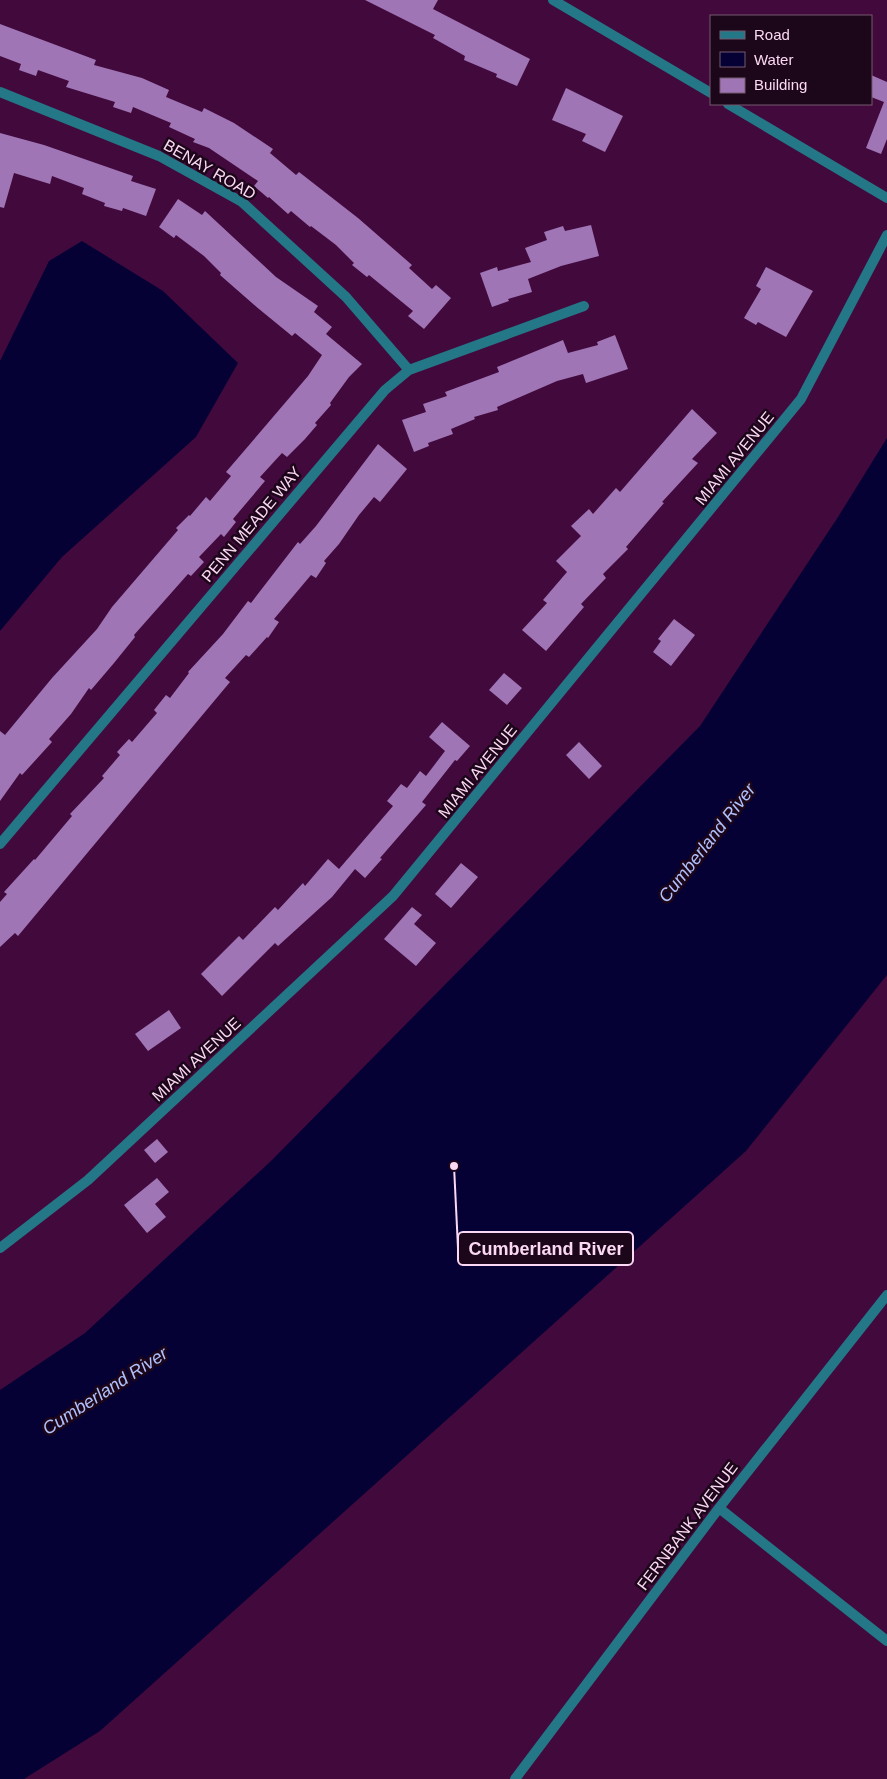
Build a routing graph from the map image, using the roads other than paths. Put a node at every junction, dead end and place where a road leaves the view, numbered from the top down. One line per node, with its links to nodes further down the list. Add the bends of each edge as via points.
1 (553, 0): 3 (street)
2 (0, 92): 8 (street, BENAY ROAD, via 158,156 242,202 346,297)
3 (710, 92)
4 (730, 105): 5 (street)
5 (887, 198)
6 (887, 235): 10 (street, MIAMI AVENUE, via 801,399 393,896 88,1180)
7 (584, 306): 8 (street, PENN MEADE WAY)
8 (409, 370): 9 (street, PENN MEADE WAY, via 385,390)
9 (0, 844)
10 (0, 1248)
11 (887, 1294): 12 (street, FERNBANK AVENUE)
12 (719, 1508): 13 (street); 14 (street, FERNBANK AVENUE)
13 (887, 1641)
14 (515, 1779)

